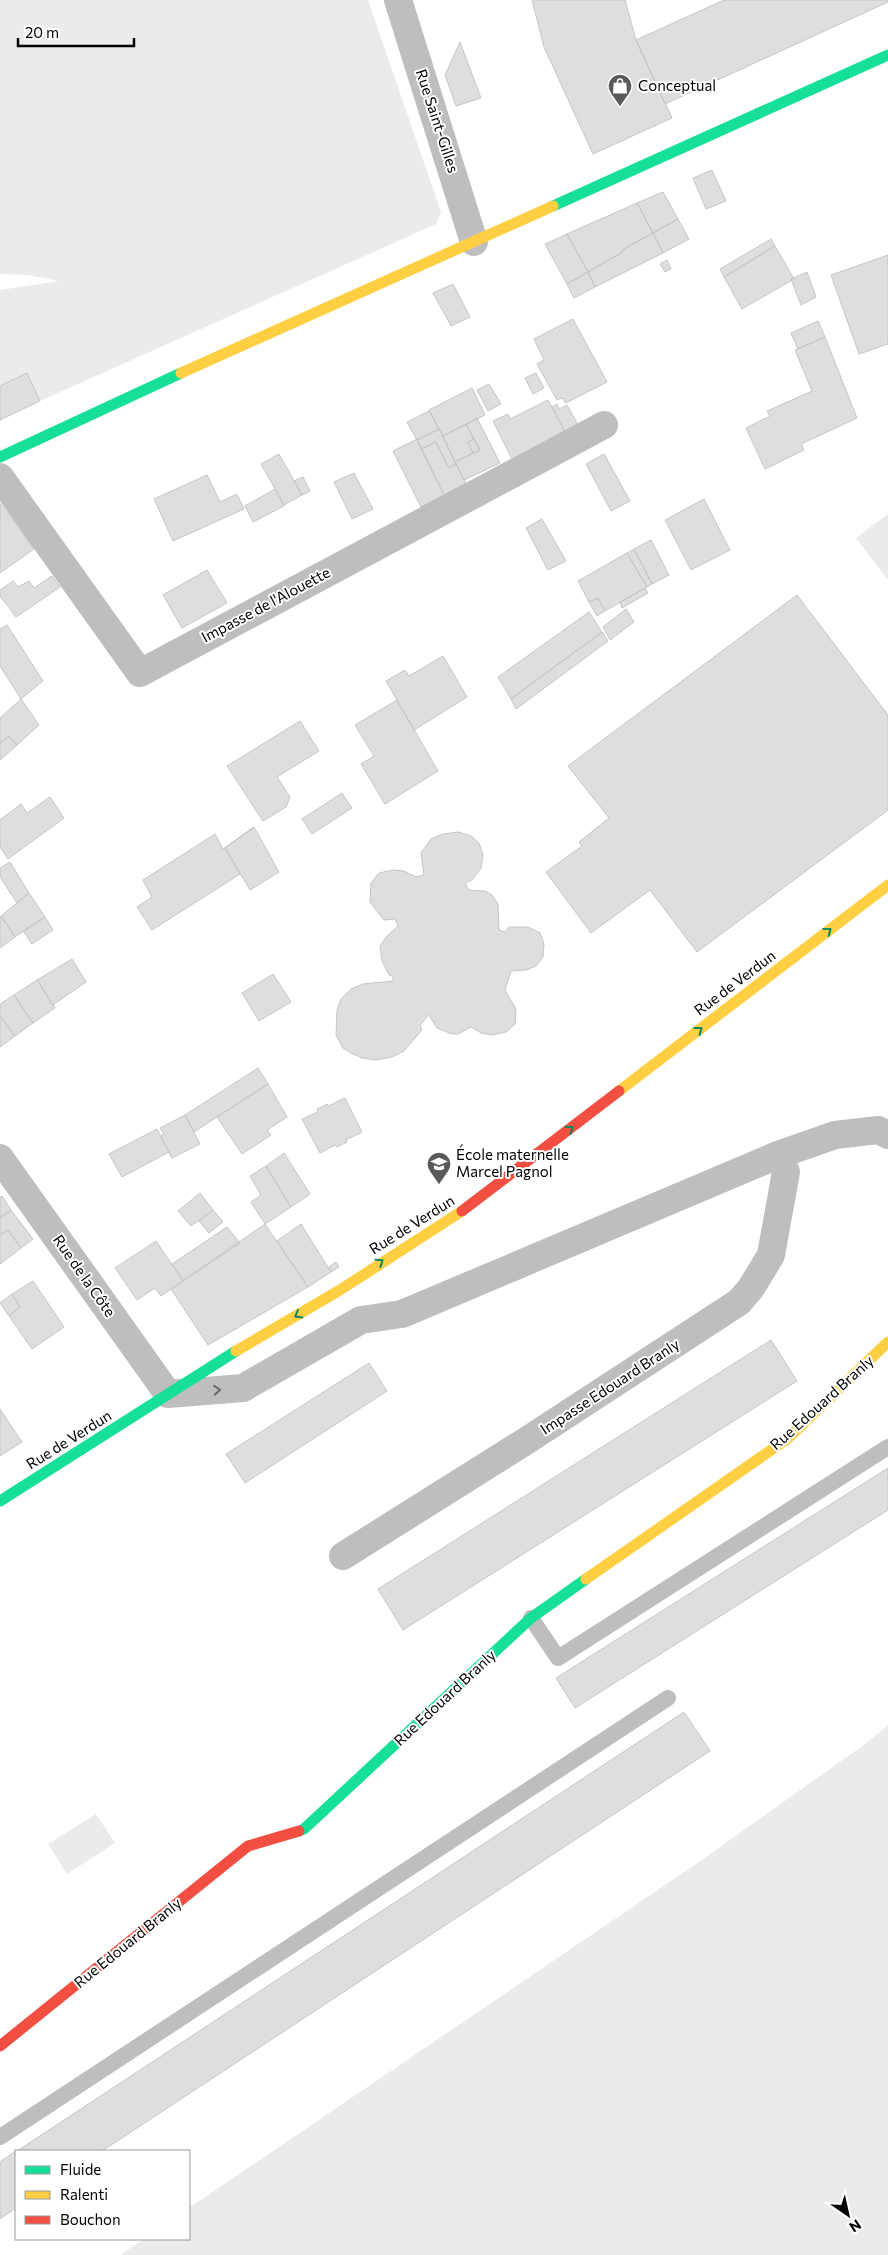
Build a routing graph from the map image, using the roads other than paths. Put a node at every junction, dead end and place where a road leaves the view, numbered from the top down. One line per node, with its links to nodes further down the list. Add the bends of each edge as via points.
1 (398, 0): 3 (street, Rue Saint-Gilles)
2 (888, 55): 3 (street)
3 (474, 242): 5 (street)
4 (604, 425): 6 (street, Impasse de l'Alouette, via 140,673)
5 (0, 457)
6 (0, 478)
7 (888, 885): 11 (street, Rue de Verdun, one-way to 7, via 466,1208)
8 (885, 1127): 9 (street, via 835,1136)
9 (778, 1155): 12 (street, via 402,1314); 17 (street, Impasse Edouard Branly, via 786,1172 771,1255 752,1288 739,1302)
10 (0, 1158): 14 (street, Rue de la Côte)
11 (340, 1290): 12 (street, via 350,1308); 14 (street, Rue de Verdun, one-way to 14)
12 (362, 1320): 14 (street, one-way to 12, via 243,1388)
13 (888, 1342): 18 (street, Rue Edouard Branly, via 787,1439)
14 (168, 1394): 16 (street, Rue de Verdun)
15 (888, 1447): 18 (lane, via 558,1658)
16 (0, 1501)
17 (343, 1556)
18 (531, 1618): 20 (street, Rue Edouard Branly, via 304,1829 248,1846)
19 (668, 1698): 21 (lane)
20 (0, 2046)
21 (0, 2137)

